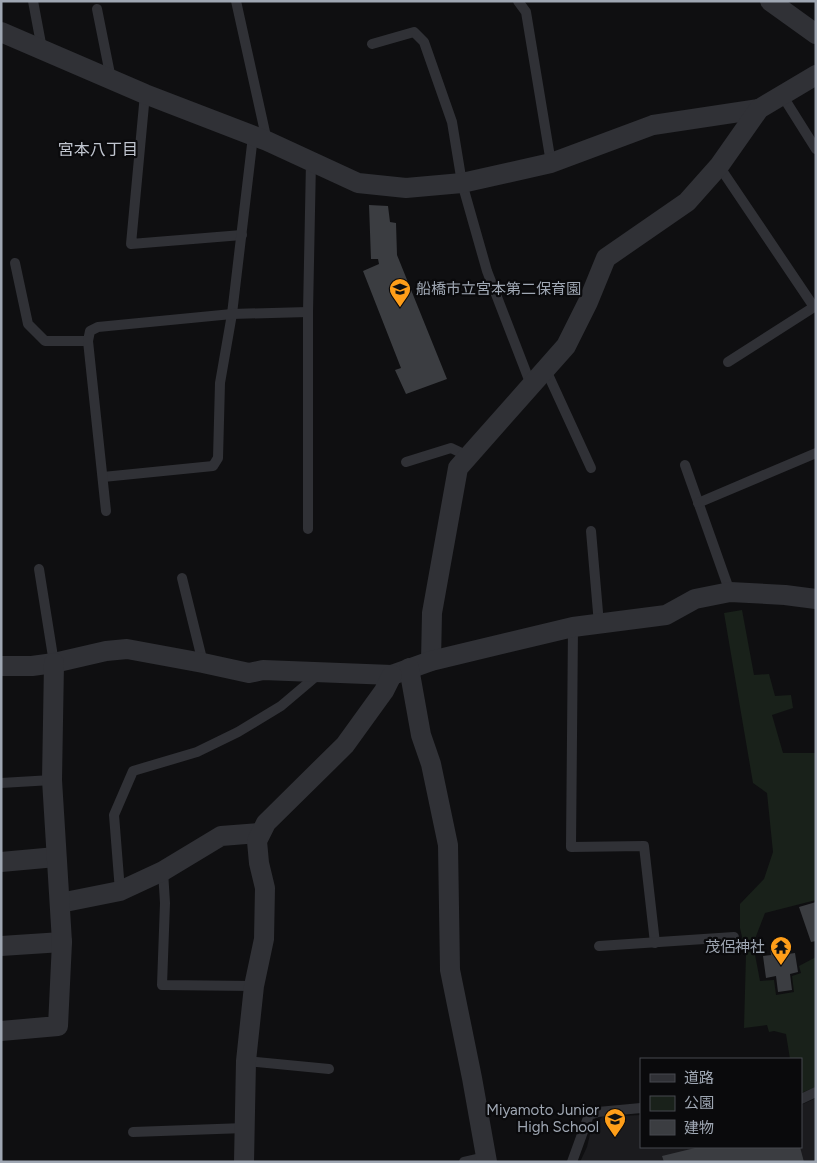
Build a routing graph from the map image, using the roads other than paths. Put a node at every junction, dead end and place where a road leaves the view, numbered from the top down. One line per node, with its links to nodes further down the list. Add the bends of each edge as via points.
1 (33, 1): 9 (lane)
2 (236, 1): 15 (lane)
3 (518, 1): 18 (lane, via 526,12)
4 (770, 1): 7 (street)
5 (97, 8): 11 (lane)
6 (1, 32): 9 (street)
7 (816, 34)
8 (372, 44): 20 (lane, via 414,32 424,42 452,122)
9 (42, 49): 11 (street)
10 (816, 75): 13 (street)
11 (111, 80): 12 (street)
12 (145, 94): 15 (street); 21 (lane, via 132,244)
13 (782, 95): 14 (street); 16 (lane)
14 (759, 109): 18 (street, via 652,125); 19 (street)
15 (260, 139): 17 (street); 21 (lane)
16 (816, 148)
17 (311, 161): 20 (street, via 358,183 406,188); 23 (lane)
18 (551, 163): 20 (street)
19 (719, 166): 26 (lane, via 814,307); 27 (street, via 687,202 606,258 566,346)
20 (462, 183): 28 (lane, via 487,271)
21 (242, 235): 24 (lane)
22 (15, 263): 25 (lane, via 28,324 45,341)
23 (308, 312): 24 (lane); 37 (lane)
24 (232, 314): 25 (lane, via 98,327 90,331); 34 (lane, via 220,383 218,458 213,466)
25 (88, 340): 34 (lane)
26 (728, 362)
27 (546, 370): 28 (street); 33 (lane)
28 (531, 385): 30 (street)
29 (816, 453): 35 (lane)
30 (468, 456): 31 (lane, via 451,448); 45 (street, via 458,468 432,613)
31 (406, 462)
32 (685, 465): 35 (lane)
33 (591, 468)
34 (103, 477): 36 (lane)
35 (698, 503): 41 (lane)
36 (106, 512)
37 (308, 529)
38 (591, 531): 43 (lane)
39 (39, 569): 46 (lane)
40 (182, 578): 47 (lane)
41 (730, 592): 42 (street); 43 (street, via 694,599 666,615)
42 (816, 599)
43 (599, 624): 44 (street)
44 (573, 627): 45 (street); 61 (lane, via 571,847 644,846)
45 (431, 661): 49 (street)
46 (54, 663): 47 (street, via 127,649); 48 (street); 51 (street)
47 (203, 663): 50 (street, via 249,673 262,670)
48 (1, 666)
49 (401, 672): 50 (street); 53 (street, via 345,745 266,822); 73 (street, via 431,764 448,845 450,970)
50 (320, 673): 57 (lane, via 281,706 238,732 197,752 133,771 114,815)
51 (52, 780): 52 (lane); 54 (street)
52 (1, 783)
53 (260, 833): 56 (street, via 221,836); 64 (street, via 257,842 265,888 264,939)
54 (56, 857): 55 (street); 58 (street)
55 (1, 862)
56 (164, 871): 57 (street); 64 (lane, via 162,985)
57 (120, 891): 58 (street)
58 (60, 904): 60 (street)
59 (734, 937): 61 (lane)
60 (62, 942): 62 (street); 65 (street, via 58,1026)
61 (655, 943): 63 (lane)
62 (1, 946)
63 (599, 946)
64 (254, 986): 66 (street)
65 (1, 1030)
66 (246, 1061): 67 (lane); 71 (street)
67 (329, 1070)
68 (816, 1092): 69 (lane)
69 (802, 1099)
70 (640, 1108): 76 (lane, via 589,1114)
71 (245, 1128): 72 (lane); 74 (street)
72 (134, 1132)
73 (487, 1160): 75 (lane)
74 (244, 1162)
75 (464, 1162)
76 (572, 1162)

